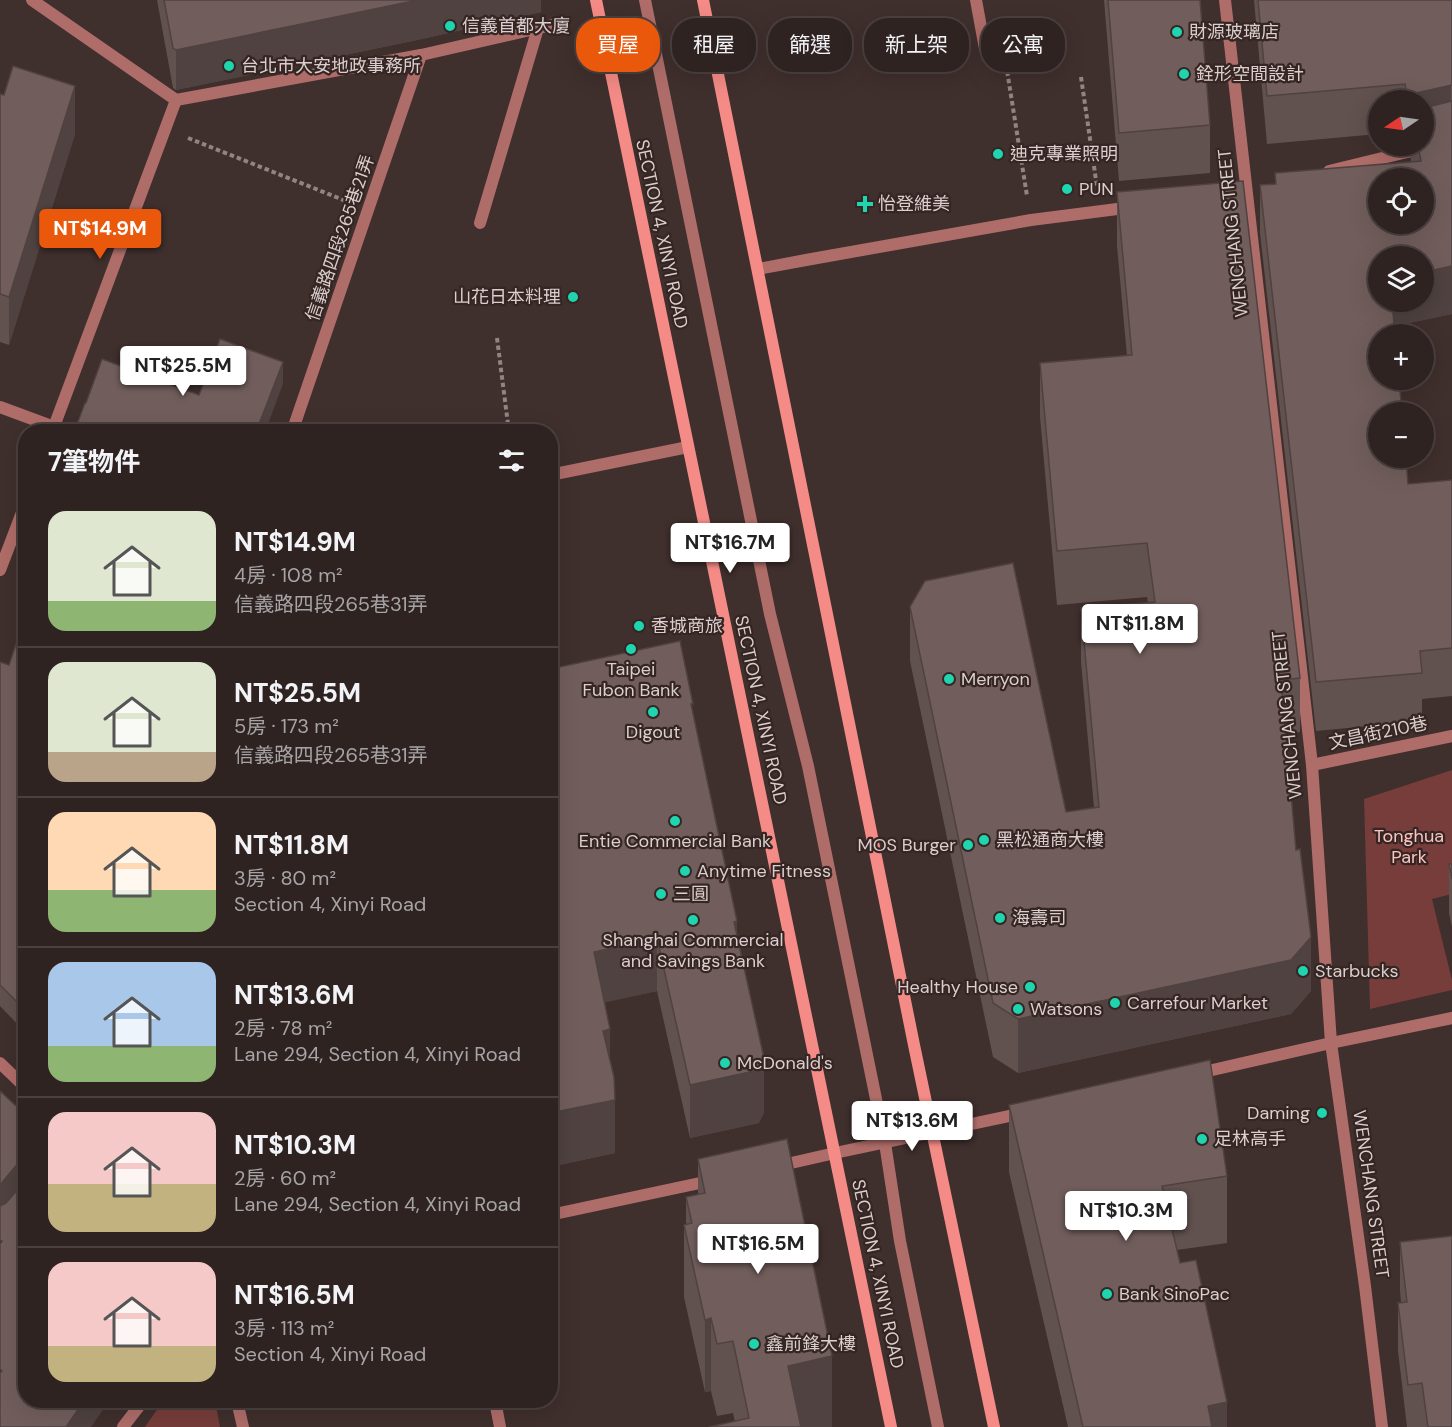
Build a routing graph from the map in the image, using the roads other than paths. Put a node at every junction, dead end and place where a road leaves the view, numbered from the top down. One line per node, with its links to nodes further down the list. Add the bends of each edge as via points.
1 (32, 0): 11 (street)
2 (596, 0): 21 (main road, SECTION 4, XINYI ROAD)
3 (645, 0): 34 (street, SECTION 4, XINYI ROAD, via 770,615 808,765)
4 (703, 0): 16 (main road)
5 (975, 0): 9 (street)
6 (1225, 0): 26 (street, WENCHANG STREET)
7 (552, 25): 8 (street)
8 (538, 28): 10 (street); 15 (street)
9 (981, 29)
10 (421, 55): 11 (street); 20 (street, 信義路四段265巷21弄)
11 (176, 100): 19 (street)
12 (1452, 141): 13 (street)
13 (1315, 174)
14 (1145, 205): 16 (street, via 1030,220)
15 (480, 223)
16 (758, 269): 33 (main road)
17 (0, 407): 18 (street)
18 (41, 424)
19 (55, 424)
20 (295, 424)
21 (688, 447): 22 (street); 35 (main road, SECTION 4, XINYI ROAD)
22 (558, 473)
23 (18, 523): 24 (street)
24 (0, 570)
25 (1452, 736): 26 (street, 文昌街210巷)
26 (1312, 765): 28 (street, WENCHANG STREET)
27 (1452, 1018): 28 (street)
28 (1331, 1043): 30 (street); 48 (street, WENCHANG STREET)
29 (0, 1063): 31 (street)
30 (1179, 1077)
31 (18, 1080)
32 (1039, 1109): 33 (street)
33 (932, 1132): 34 (street); 47 (main road)
34 (885, 1143): 35 (street); 46 (street, SECTION 4, XINYI ROAD, via 900,1241)
35 (835, 1153): 36 (street); 45 (main road, SECTION 4, XINYI ROAD)
36 (765, 1169)
37 (731, 1176): 38 (street)
38 (558, 1213)
39 (138, 1408): 42 (street)
40 (239, 1408): 43 (street)
41 (496, 1408): 44 (street)
42 (123, 1427)
43 (243, 1427)
44 (500, 1427)
45 (891, 1427)
46 (938, 1427)
47 (994, 1427)
48 (1382, 1427)

